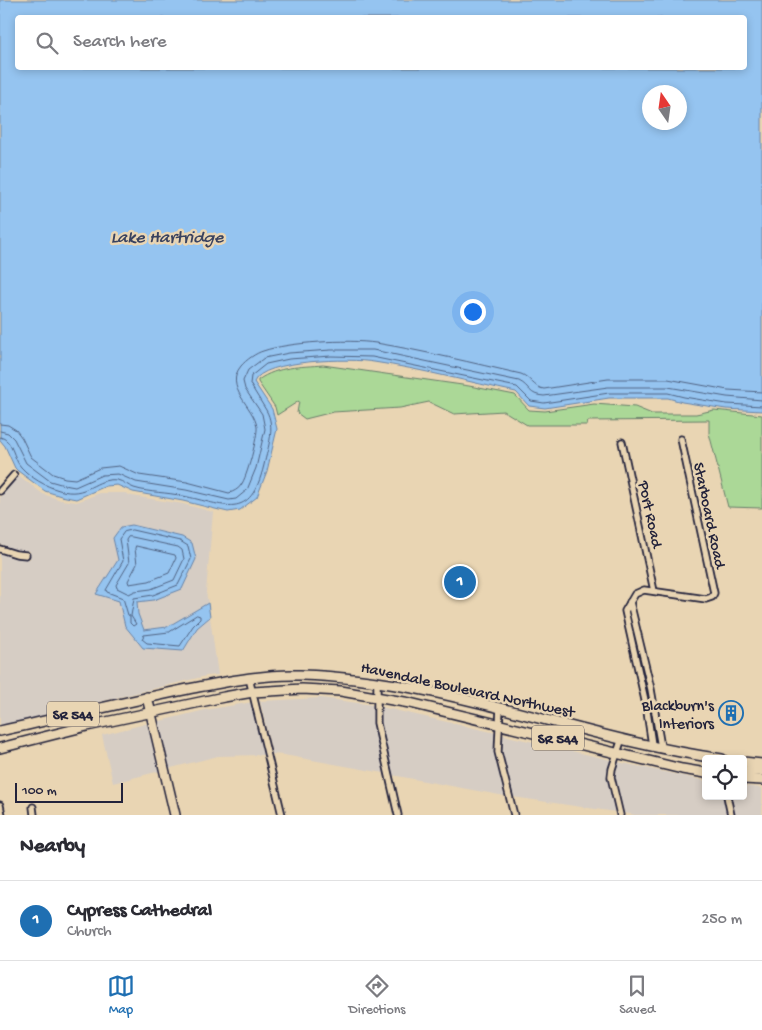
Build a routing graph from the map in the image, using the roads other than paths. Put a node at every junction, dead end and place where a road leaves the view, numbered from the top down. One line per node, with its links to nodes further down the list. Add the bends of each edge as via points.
1 (681, 439): 7 (street, Starboard Road, via 714,588 712,596 706,599)
2 (622, 442): 7 (street, Port Road)
3 (14, 475): 4 (street)
4 (0, 491)
5 (0, 549): 6 (street)
6 (26, 555)
7 (654, 591): 8 (street, via 639,591)
8 (630, 602): 19 (street, via 625,611); 20 (street)
9 (250, 678): 10 (main road, Havendale Boulevard Northwest / SR 544, via 297,674); 11 (street); 13 (main road, Havendale Boulevard Northwest / SR 544)
10 (378, 681): 12 (street); 14 (main road, Havendale Boulevard Northwest / SR 544)
11 (254, 692): 12 (main road, Havendale Boulevard Northwest / SR 544, via 302,689); 15 (main road, Havendale Boulevard Northwest / SR 544); 37 (street)
12 (377, 696): 16 (main road, Havendale Boulevard Northwest / SR 544); 38 (street, via 377,722)
13 (147, 697): 15 (main road); 17 (main road, Havendale Boulevard Northwest / SR 544)
14 (500, 707): 16 (street); 18 (main road, Havendale Boulevard Northwest / SR 544)
15 (150, 712): 21 (main road, Havendale Boulevard Northwest / SR 544); 36 (main road)
16 (500, 724): 22 (main road, Havendale Boulevard Northwest / SR 544); 39 (street, via 498,752)
17 (0, 731)
18 (622, 738): 19 (main road, Havendale Boulevard Northwest / SR 544); 22 (street)
19 (652, 745): 20 (main road, Havendale Boulevard Northwest / SR 544)
20 (662, 747): 23 (main road, Havendale Boulevard Northwest / SR 544)
21 (0, 748)
22 (617, 752): 28 (main road, Havendale Boulevard Northwest / SR 544); 40 (street, via 612,777)
23 (702, 755)
24 (747, 762): 25 (main road)
25 (762, 764)
26 (747, 771): 27 (main road)
27 (762, 771)
28 (702, 772)
29 (747, 778): 30 (main road)
30 (762, 780)
31 (728, 800): 41 (street)
32 (0, 805): 34 (street)
33 (33, 807): 35 (street)
34 (2, 815)
35 (34, 815)
36 (174, 815)
37 (282, 815)
38 (398, 815)
39 (514, 815)
40 (620, 815)
41 (731, 815)

